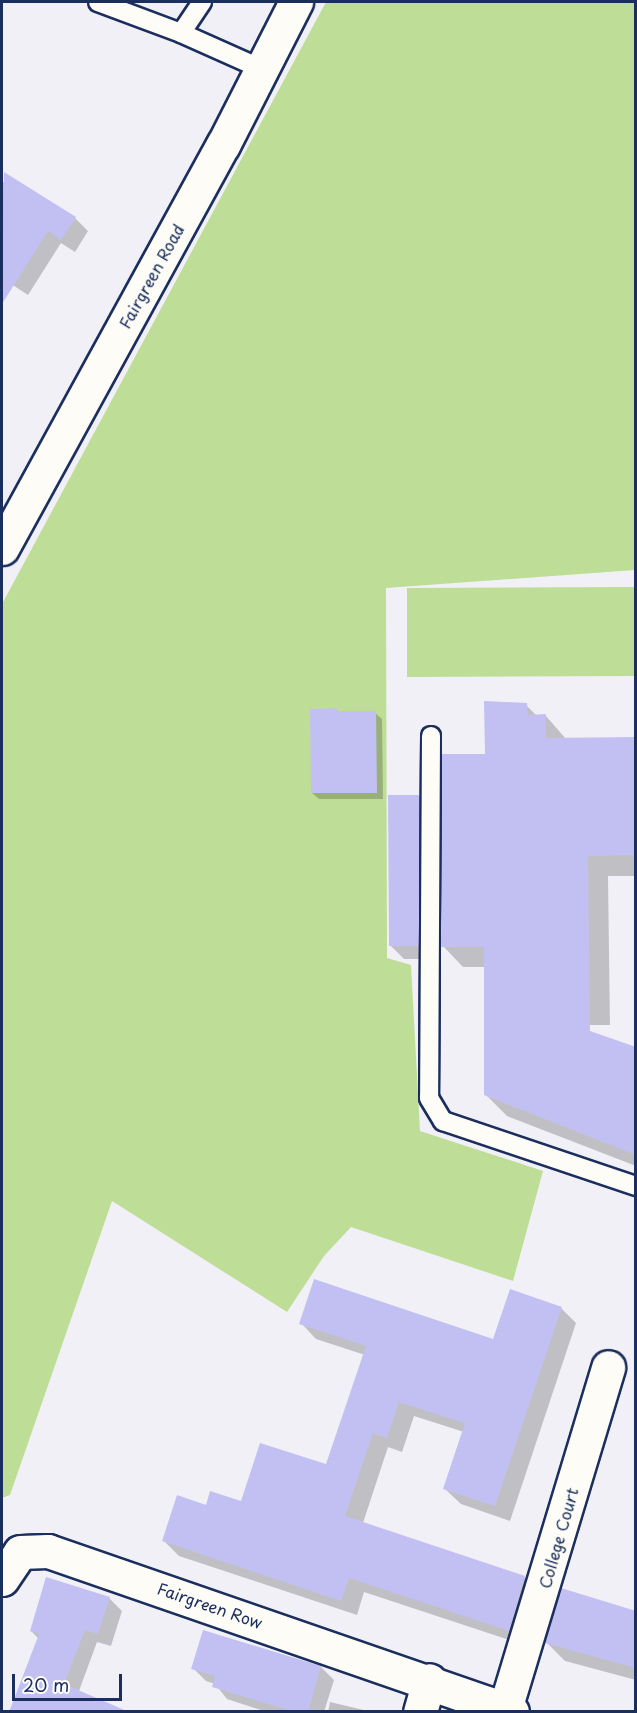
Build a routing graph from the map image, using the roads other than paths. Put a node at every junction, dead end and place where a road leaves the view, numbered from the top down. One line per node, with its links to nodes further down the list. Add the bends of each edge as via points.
1 (98, 2): 4 (lane)
2 (202, 2): 4 (lane)
3 (296, 2): 5 (street, Fairgreen Road)
4 (181, 33): 5 (lane)
5 (262, 69): 6 (street, Fairgreen Road)
6 (2, 548)
7 (431, 736): 8 (lane, via 429,1098 443,1121)
8 (636, 1186)
9 (608, 1367): 12 (street, College Court)
10 (2, 1579): 11 (street, Fairgreen Row, via 20,1552 48,1551)
11 (429, 1680): 12 (street); 13 (street)
12 (508, 1710)
13 (420, 1712)

